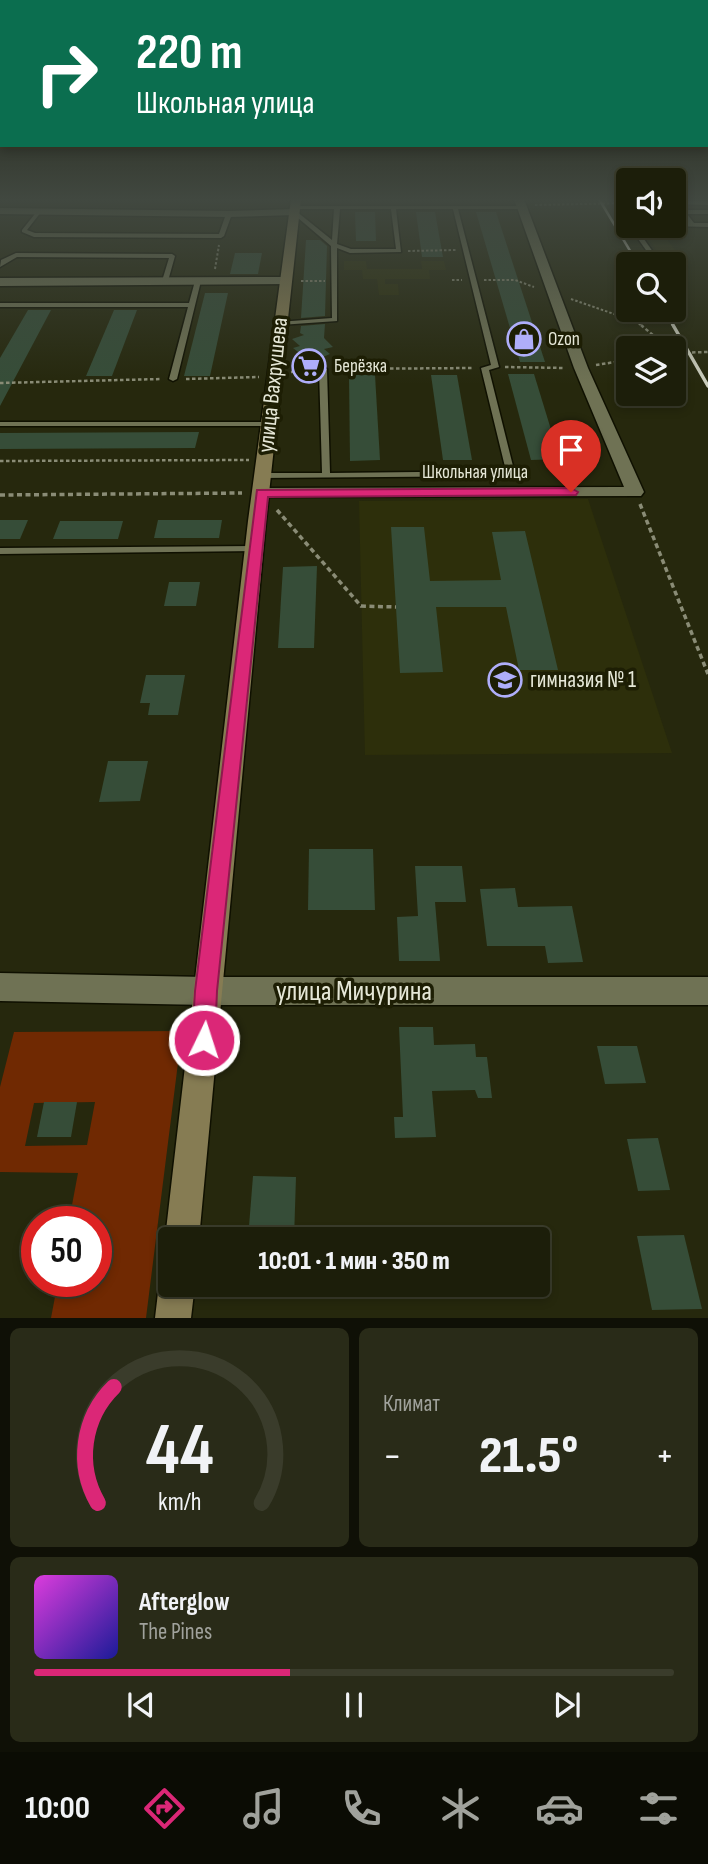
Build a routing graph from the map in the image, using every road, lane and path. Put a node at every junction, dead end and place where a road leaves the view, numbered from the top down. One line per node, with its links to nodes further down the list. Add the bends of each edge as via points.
1 (171, 261): 7 (lane)
2 (216, 261): 9 (path)
3 (287, 261): 10 (main road, улица Вахрушева)
4 (334, 261): 11 (lane)
5 (469, 261): 18 (lane, via 495,368)
6 (542, 261): 28 (street, via 581,368)
7 (165, 281): 8 (street); 12 (street)
8 (198, 281): 9 (street); 14 (lane)
9 (212, 281): 10 (street)
10 (284, 281): 11 (path); 15 (main road, улица Вахрушева)
11 (335, 281): 15 (lane, via 335,320)
12 (0, 282)
13 (0, 305): 14 (lane)
14 (192, 305): 21 (lane)
15 (280, 323): 20 (main road, улица Вахрушева)
16 (708, 352): 17 (path)
17 (686, 353)
18 (485, 368): 19 (path); 26 (lane, via 510,474)
19 (323, 369): 20 (path); 26 (lane)
20 (274, 377): 21 (path); 24 (main road, улица Вахрушева)
21 (173, 379): 22 (path)
22 (0, 383)
23 (0, 424): 24 (lane)
24 (269, 424): 27 (main road, улица Вахрушева)
25 (0, 461): 27 (path)
26 (326, 475): 27 (lane)
27 (264, 477): 28 (street, Школьная улица); 29 (path); 30 (main road, улица Вахрушева); 32 (path, via 361,606)
28 (635, 492): 33 (path)
29 (0, 495)
30 (255, 549): 31 (lane); 35 (main road, улица Вахрушева)
31 (0, 551)
32 (396, 607)
33 (708, 674)
34 (0, 986): 35 (street, улица Мичурина)
35 (206, 991): 36 (street, улица Мичурина); 37 (main road, улица Вахрушева)
36 (708, 991)
37 (183, 1227)
38 (175, 1297): 39 (main road)
39 (173, 1318)

